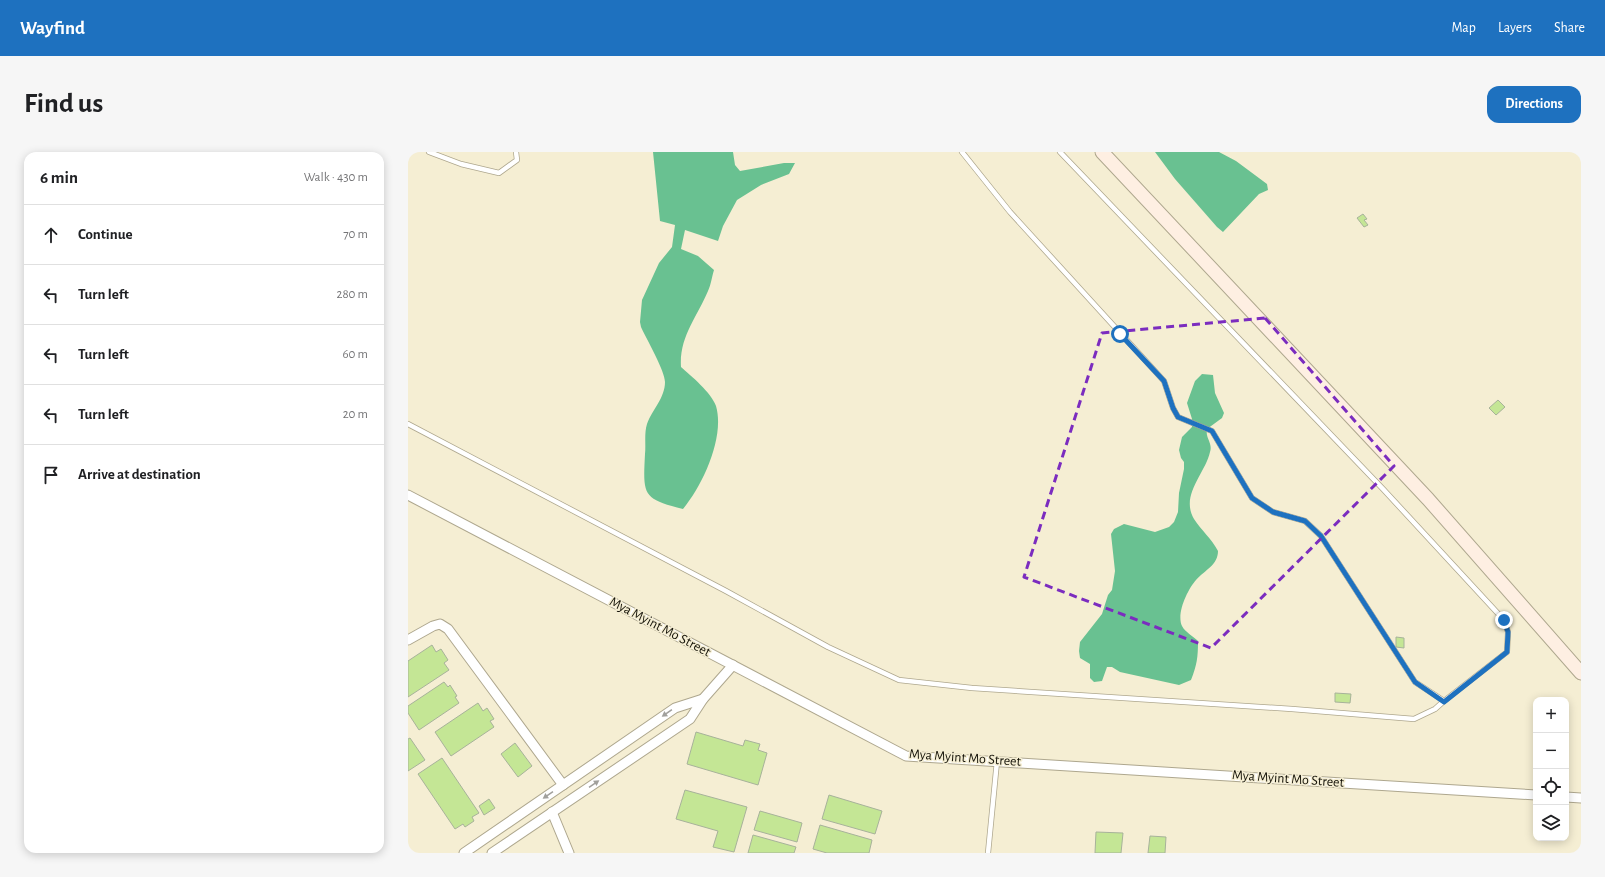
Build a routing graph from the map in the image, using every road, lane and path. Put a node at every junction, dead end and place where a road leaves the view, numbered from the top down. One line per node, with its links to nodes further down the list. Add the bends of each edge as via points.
1 (429, 152): 2 (lane, via 461,164 499,173 517,160)
2 (516, 152)
3 (962, 152): 12 (lane, via 1010,212 1164,381 1178,417 1212,431 1252,498 1273,512 1305,521 1321,536 1415,682)
4 (1060, 152): 12 (lane, via 1383,489 1504,620 1508,632 1507,652)
5 (1102, 152): 10 (main road, via 1428,499)
6 (408, 424): 12 (lane, via 828,647 899,680 972,688 1414,719)
7 (408, 495): 9 (street, Mya Myint Mo Street)
8 (408, 640): 14 (street, via 433,626 440,624 448,628)
9 (734, 665): 11 (street); 13 (street, Mya Myint Mo Street, via 906,756)
10 (1581, 673)
11 (703, 699): 14 (street, one-way to 14, via 675,708); 18 (street, one-way to 11, via 690,719)
12 (1444, 702)
13 (997, 761): 15 (street, Mya Myint Mo Street); 22 (lane)
14 (563, 785): 19 (street, one-way to 19)
15 (1533, 795)
16 (1569, 797): 17 (street)
17 (1581, 798)
18 (552, 812): 20 (street); 21 (street)
19 (464, 853)
20 (492, 853)
21 (569, 853)
22 (988, 853)

